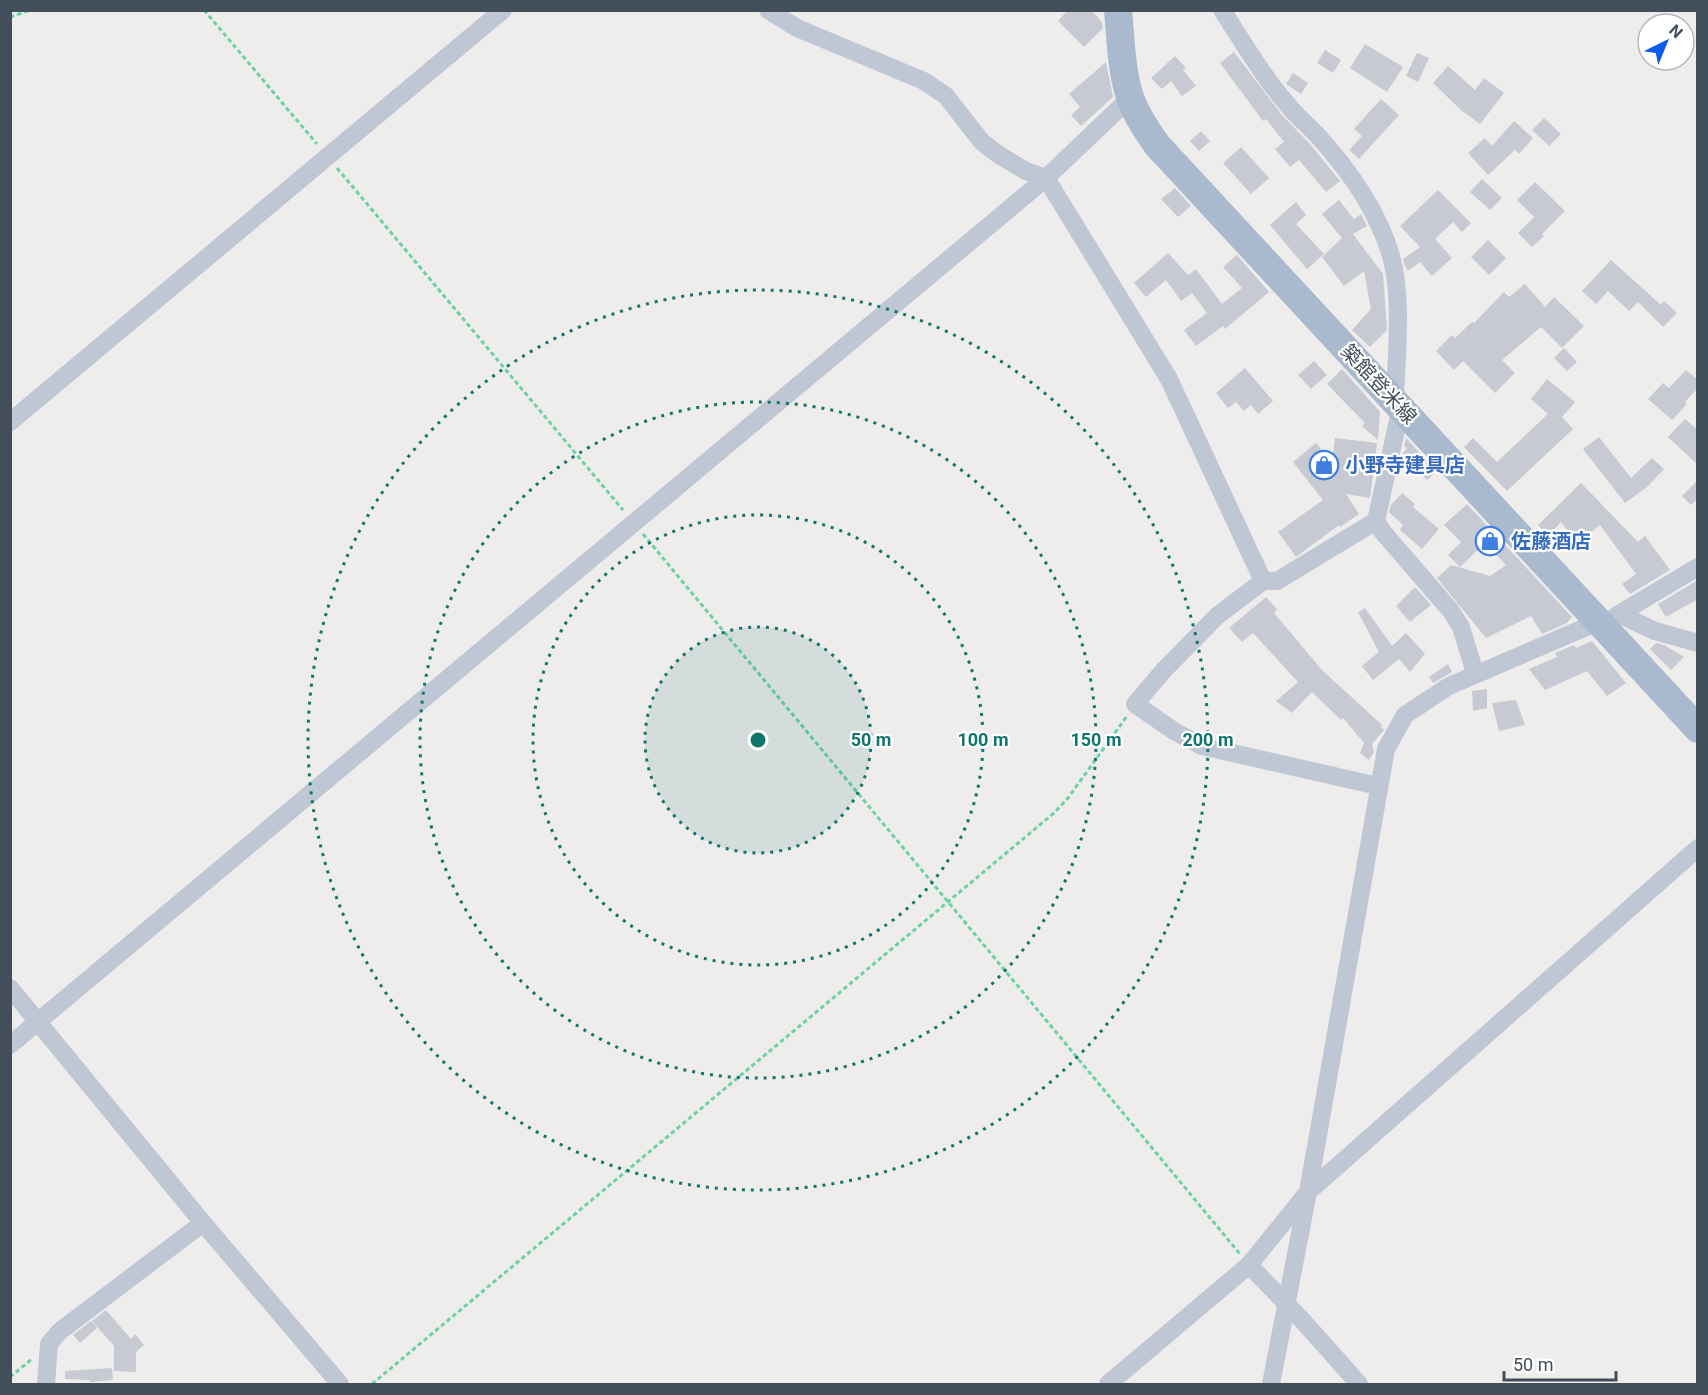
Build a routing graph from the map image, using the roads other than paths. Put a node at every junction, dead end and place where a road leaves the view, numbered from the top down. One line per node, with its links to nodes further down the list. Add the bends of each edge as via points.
1 (503, 10): 8 (street)
2 (768, 10): 6 (street, via 797,28 924,81 946,96 982,142 1026,171)
3 (1118, 10): 5 (main road, 築館登米線)
4 (1222, 10): 7 (street, via 1264,76 1342,163 1383,233 1396,284)
5 (1130, 98): 6 (street); 7 (main road, 築館登米線, via 1169,160)
6 (1046, 178): 11 (street, via 1169,379); 19 (street)
7 (1398, 404): 9 (street); 12 (main road, 築館登米線)
8 (10, 423)
9 (1376, 521): 11 (street, via 1277,581); 14 (street, via 1451,611 1461,627)
10 (1698, 567): 12 (street)
11 (1263, 581): 16 (street, via 1217,616 1136,704 1202,746)
12 (1606, 621): 13 (street); 14 (street); 15 (main road, 築館登米線)
13 (1698, 643)
14 (1475, 673): 16 (street, via 1405,715 1386,749)
15 (1698, 729)
16 (1378, 786): 21 (street)
17 (1698, 848): 21 (street)
18 (10, 987): 19 (street)
19 (39, 1021): 20 (street); 22 (street)
20 (10, 1045)
21 (1308, 1192): 23 (street); 24 (street)
22 (203, 1223): 25 (street, via 60,1331 49,1344); 26 (street)
23 (1249, 1265): 24 (street); 27 (street)
24 (1287, 1306): 28 (street); 29 (street)
25 (46, 1384)
26 (340, 1384)
27 (1108, 1384)
28 (1271, 1384)
29 (1359, 1384)

